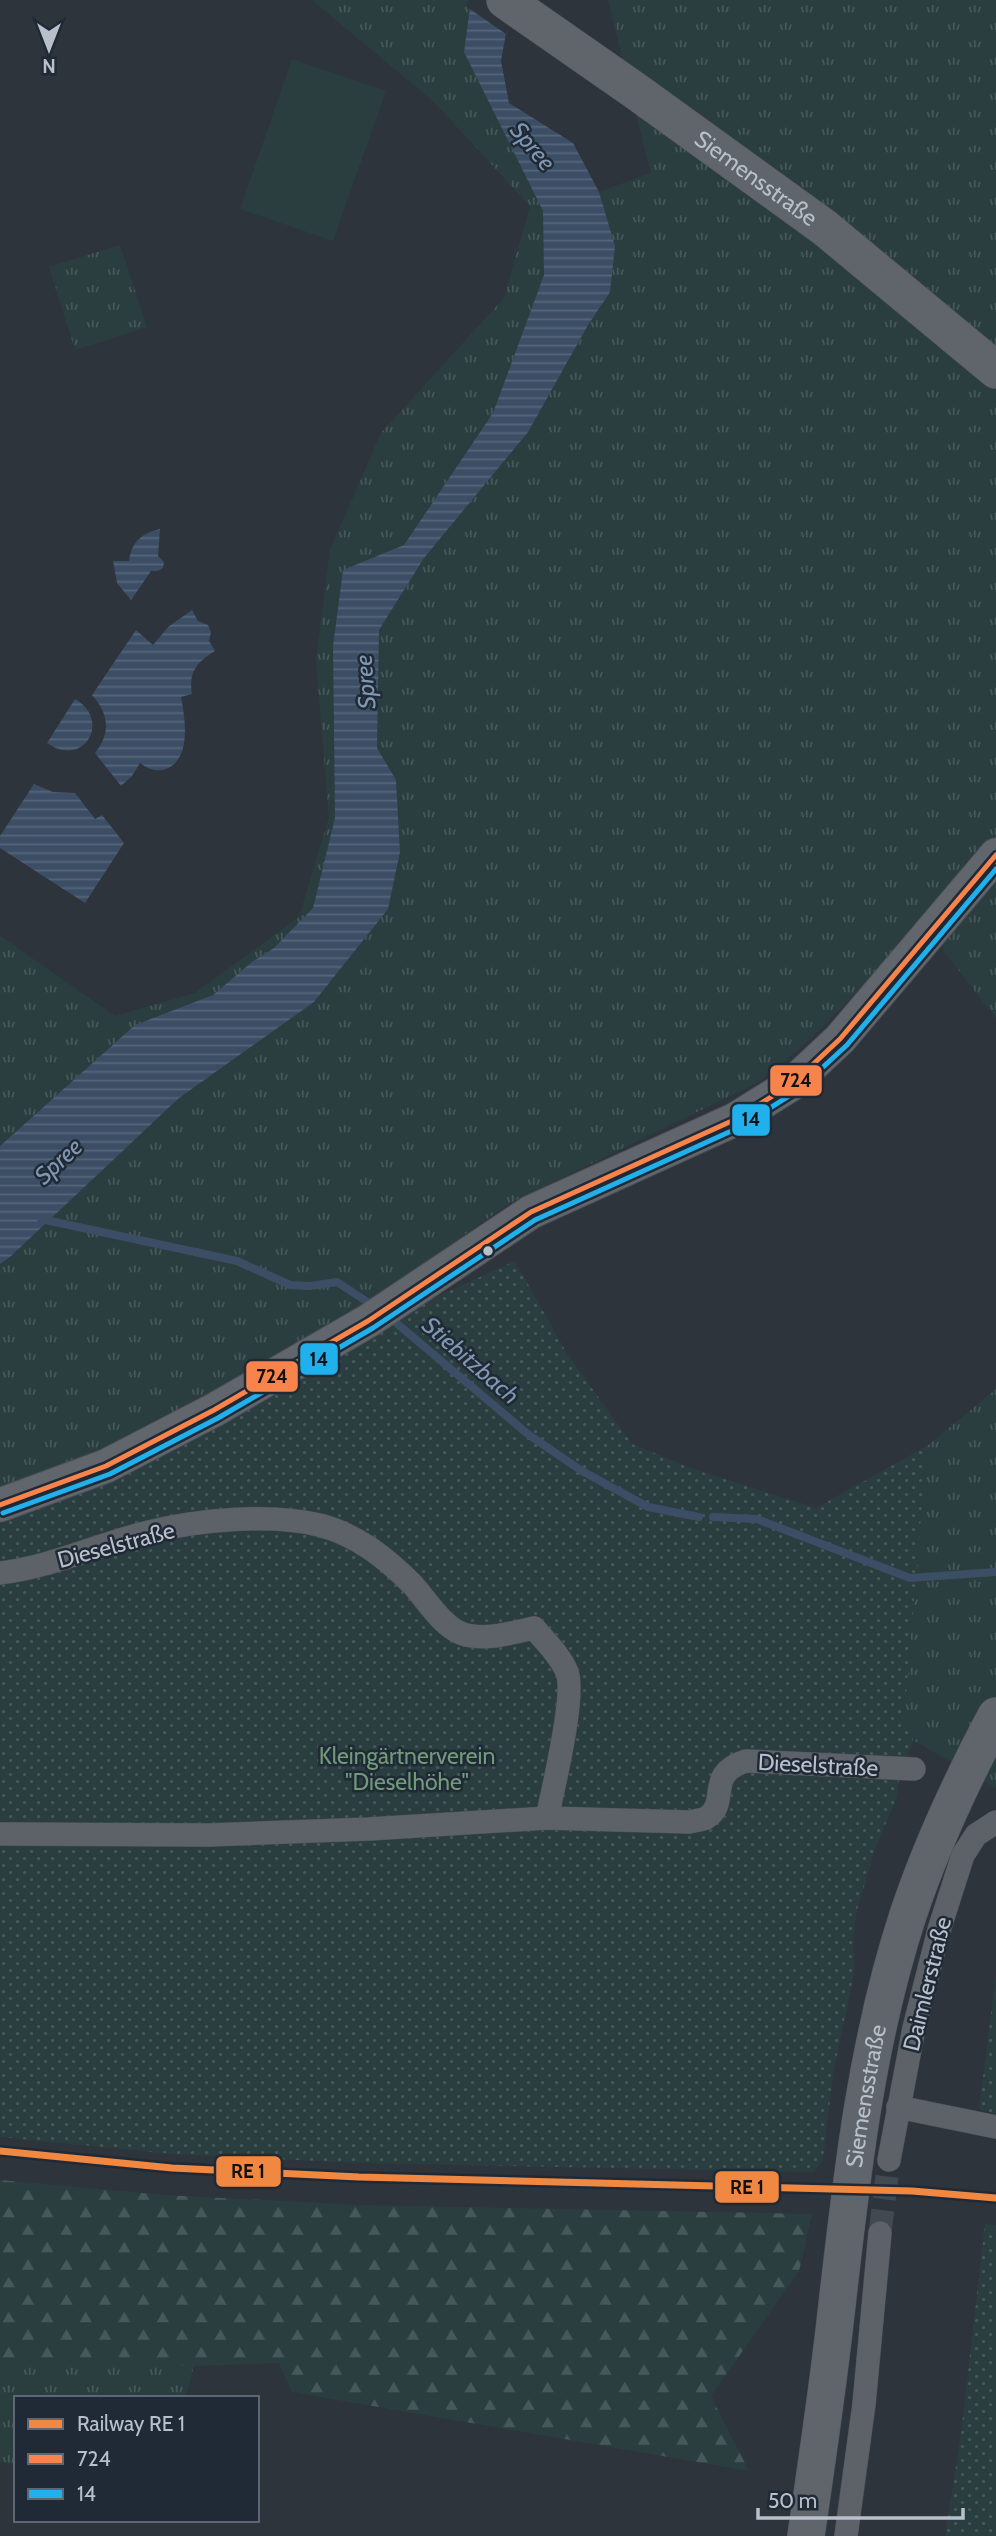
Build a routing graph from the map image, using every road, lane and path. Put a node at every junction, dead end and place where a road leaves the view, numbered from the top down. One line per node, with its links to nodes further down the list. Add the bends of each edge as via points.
1 (505, 0): 2 (main road, Siemensstraße, via 825,228)
2 (996, 370)
3 (996, 855): 4 (street, via 840,1039 792,1084 734,1120 531,1212 368,1321 214,1410 106,1466)
4 (0, 1505)
5 (0, 1573): 8 (street, Dieselstraße, via 57,1562 149,1532 218,1522 296,1521 343,1534 382,1555 437,1615 463,1634 497,1637 534,1628 562,1662 569,1699)
6 (996, 1716): 15 (main road, Siemensstraße, via 943,1822 908,1915 884,2005 855,2160)
7 (914, 1769): 8 (street, Dieselstraße, via 746,1761 731,1766 721,1778 714,1808 706,1818 689,1822)
8 (547, 1818): 10 (street, Dieselstraße, via 222,1834)
9 (996, 1822): 11 (street, Daimlerstraße, via 976,1835 963,1855 939,1930)
10 (0, 1834)
11 (898, 2107): 12 (street); 13 (street, Daimlerstraße)
12 (996, 2127)
13 (889, 2160)
14 (880, 2233): 16 (street)
15 (806, 2536)
16 (846, 2536)

